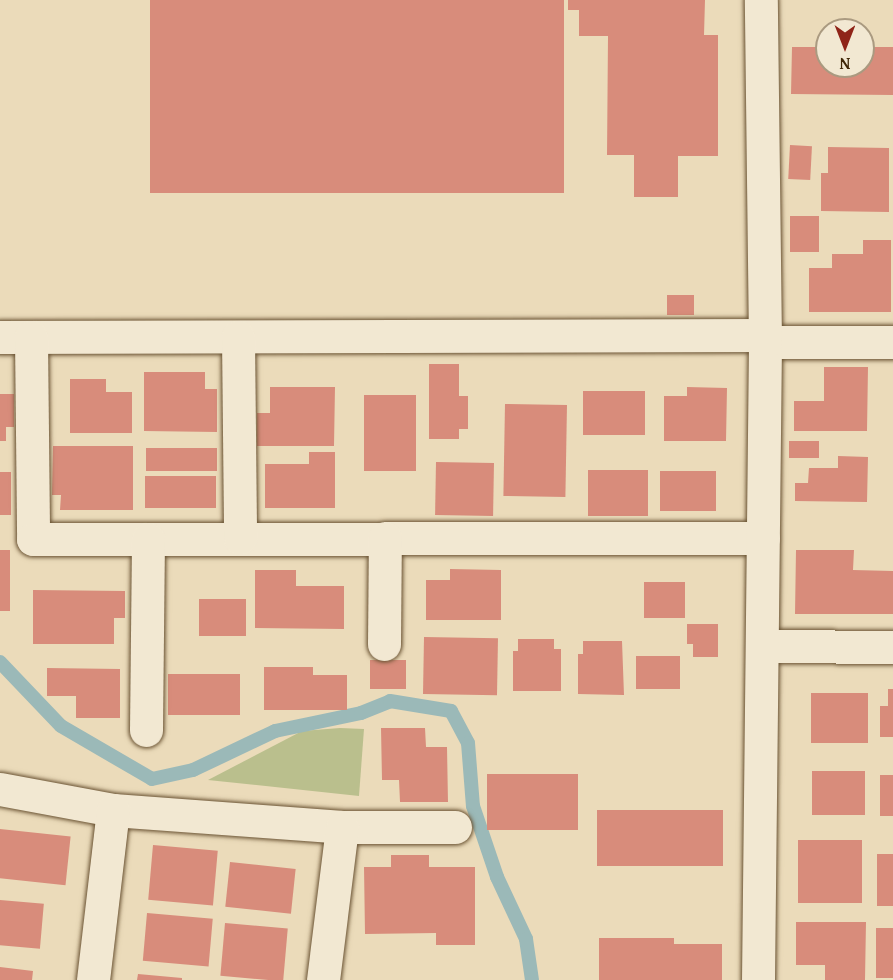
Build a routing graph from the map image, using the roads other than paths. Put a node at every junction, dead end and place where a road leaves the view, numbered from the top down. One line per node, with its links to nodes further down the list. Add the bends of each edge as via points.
1 (761, 0): 4 (street)
2 (16, 337): 3 (street); 9 (street, via 33,539)
3 (238, 337): 4 (street); 7 (street)
4 (765, 338): 5 (street); 6 (street)
5 (893, 342)
6 (763, 537): 8 (street); 11 (street)
7 (240, 538): 8 (street); 9 (street)
8 (385, 538): 10 (street)
9 (148, 539): 13 (street)
10 (384, 644)
11 (762, 646): 12 (street); 20 (street)
12 (893, 647)
13 (146, 730)
14 (0, 789): 15 (street)
15 (112, 810): 16 (street); 18 (street)
16 (342, 827): 17 (street); 19 (street)
17 (455, 827)
18 (93, 980)
19 (323, 980)
20 (758, 980)

